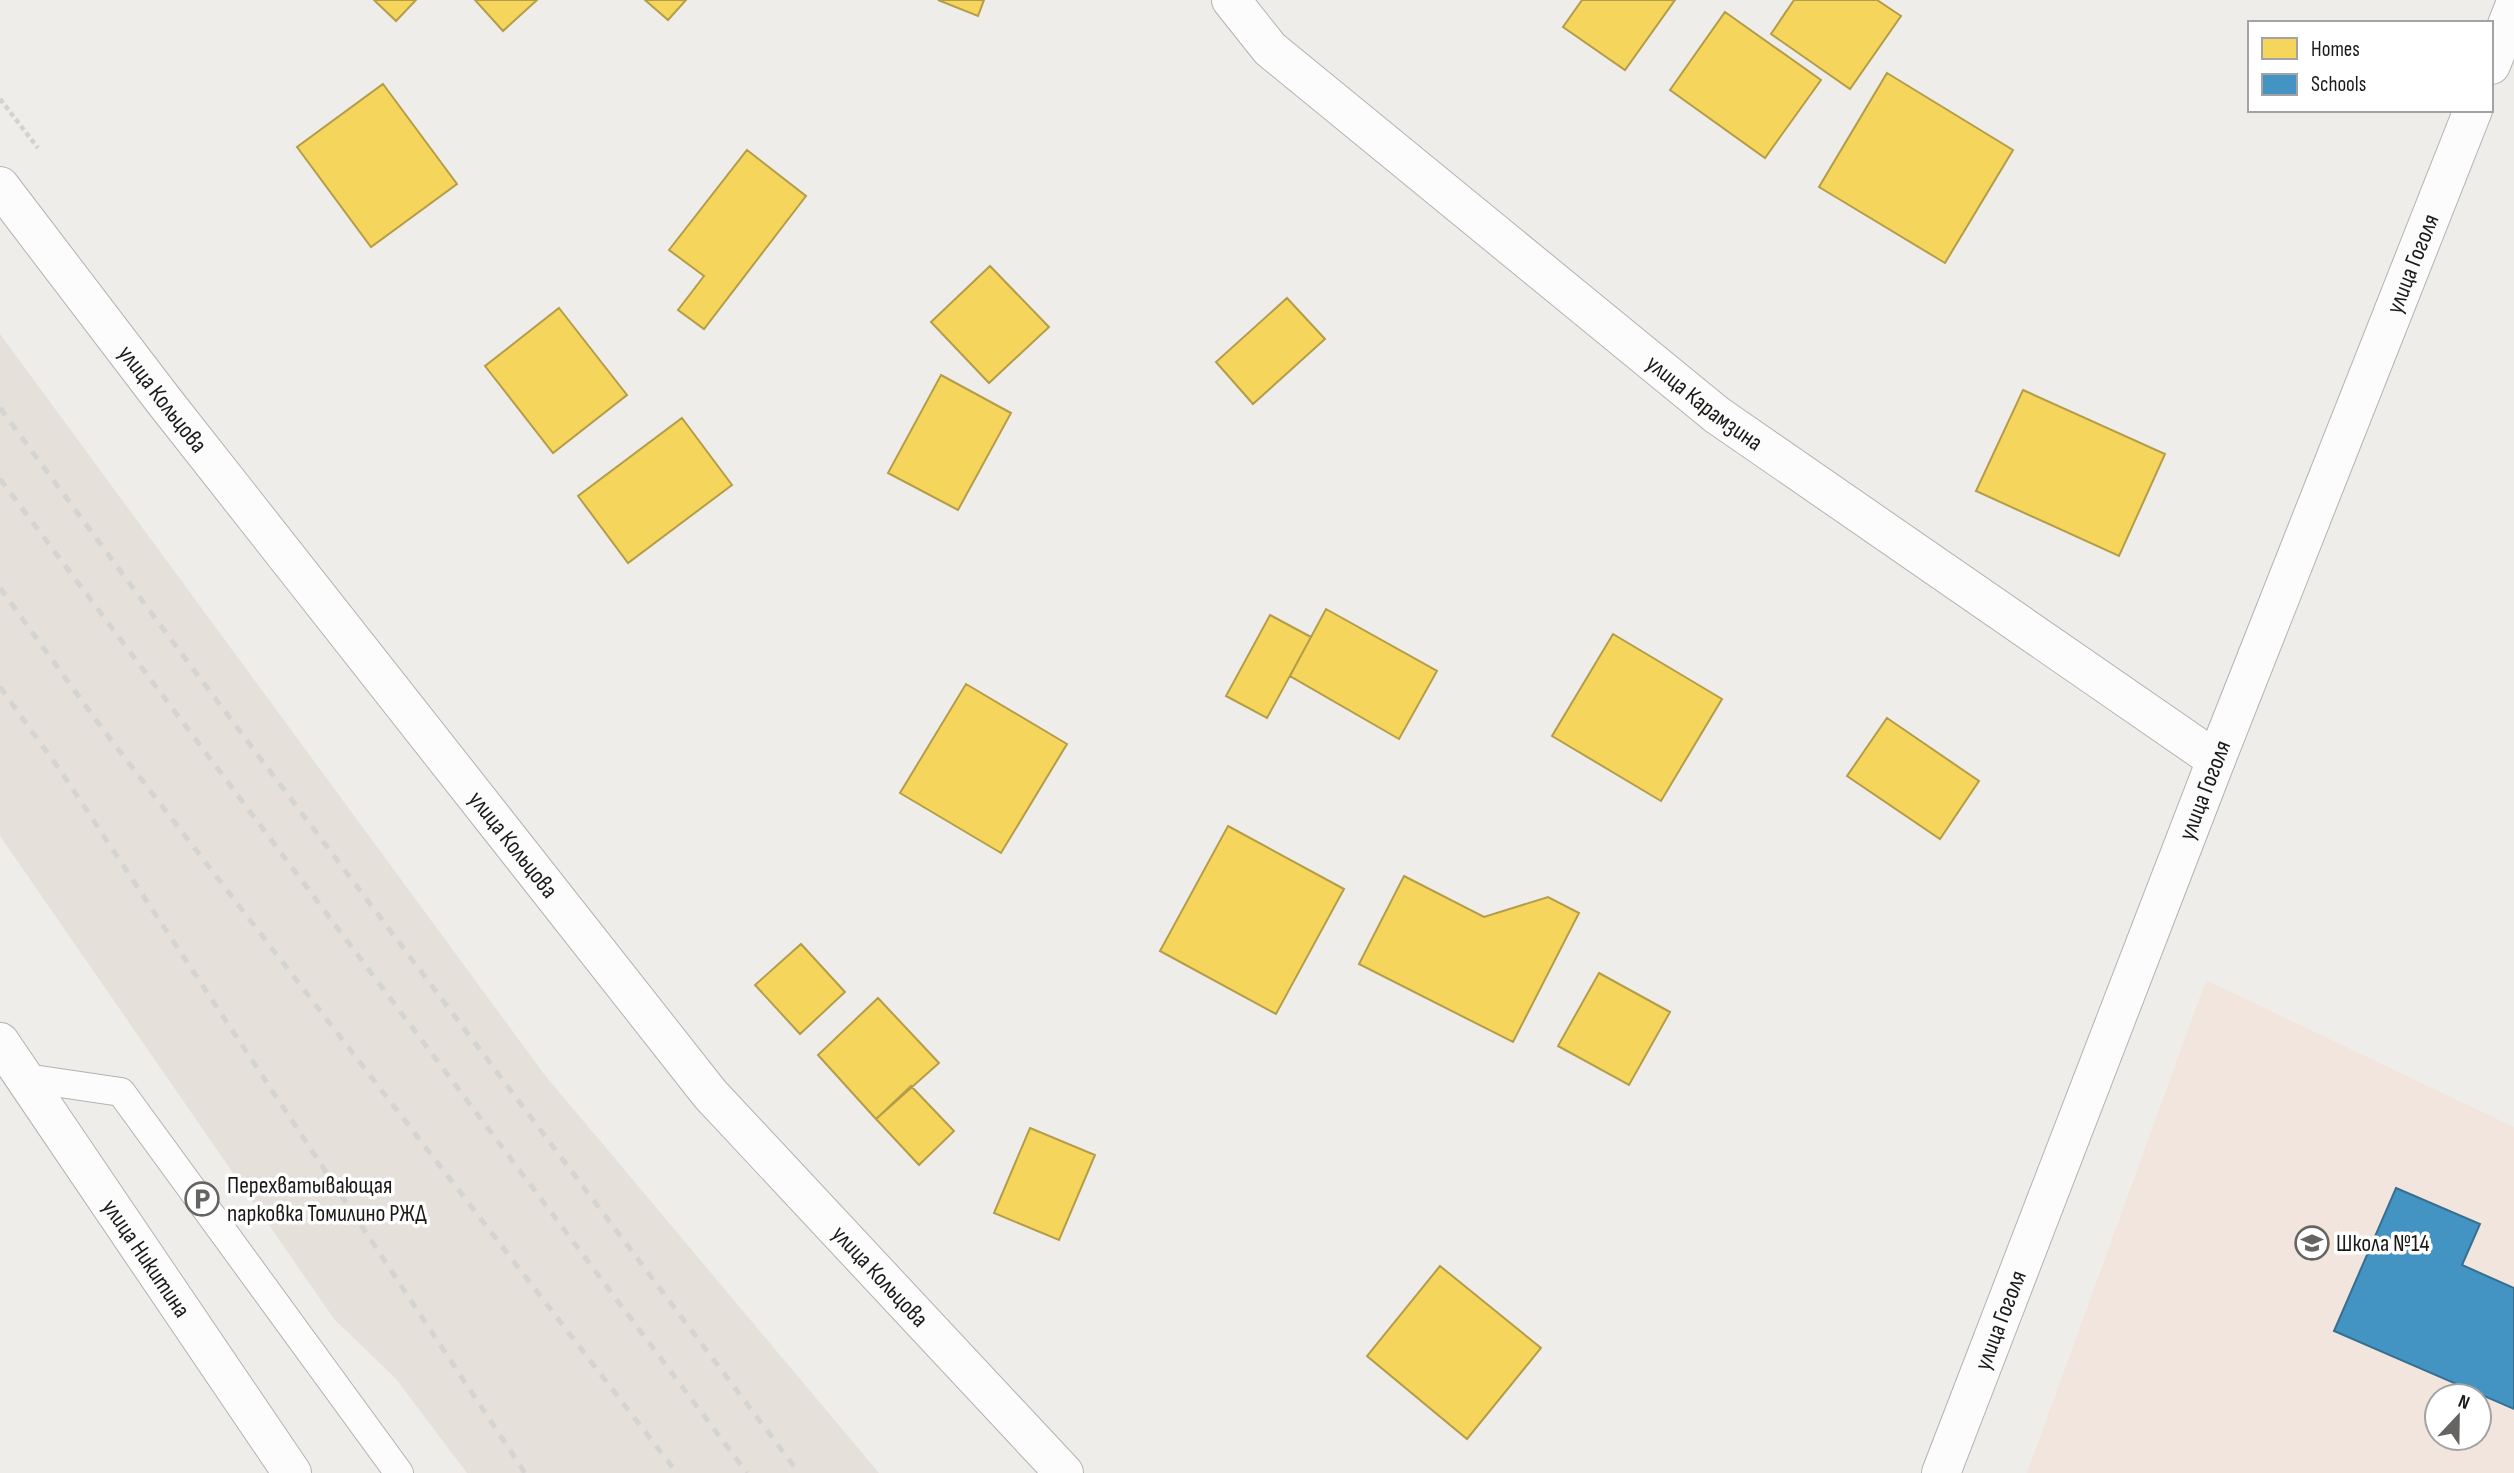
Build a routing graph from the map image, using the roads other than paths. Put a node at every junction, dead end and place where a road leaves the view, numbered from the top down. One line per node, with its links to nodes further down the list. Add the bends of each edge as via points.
1 (1231, 0): 6 (street, улица Карамзина, via 1270,49 1717,415)
2 (2514, 7): 3 (street)
3 (2493, 60)
4 (2472, 112): 6 (street, улица Гоголя)
5 (0, 186): 11 (street, улица Кольцова, via 710,1094)
6 (2216, 760): 12 (street, улица Гоголя)
7 (0, 1042): 8 (street, улица Никитина)
8 (13, 1082): 9 (street, улица Никитина); 10 (lane, via 121,1092)
9 (292, 1473)
10 (399, 1473)
11 (1064, 1473)
12 (1941, 1473)

